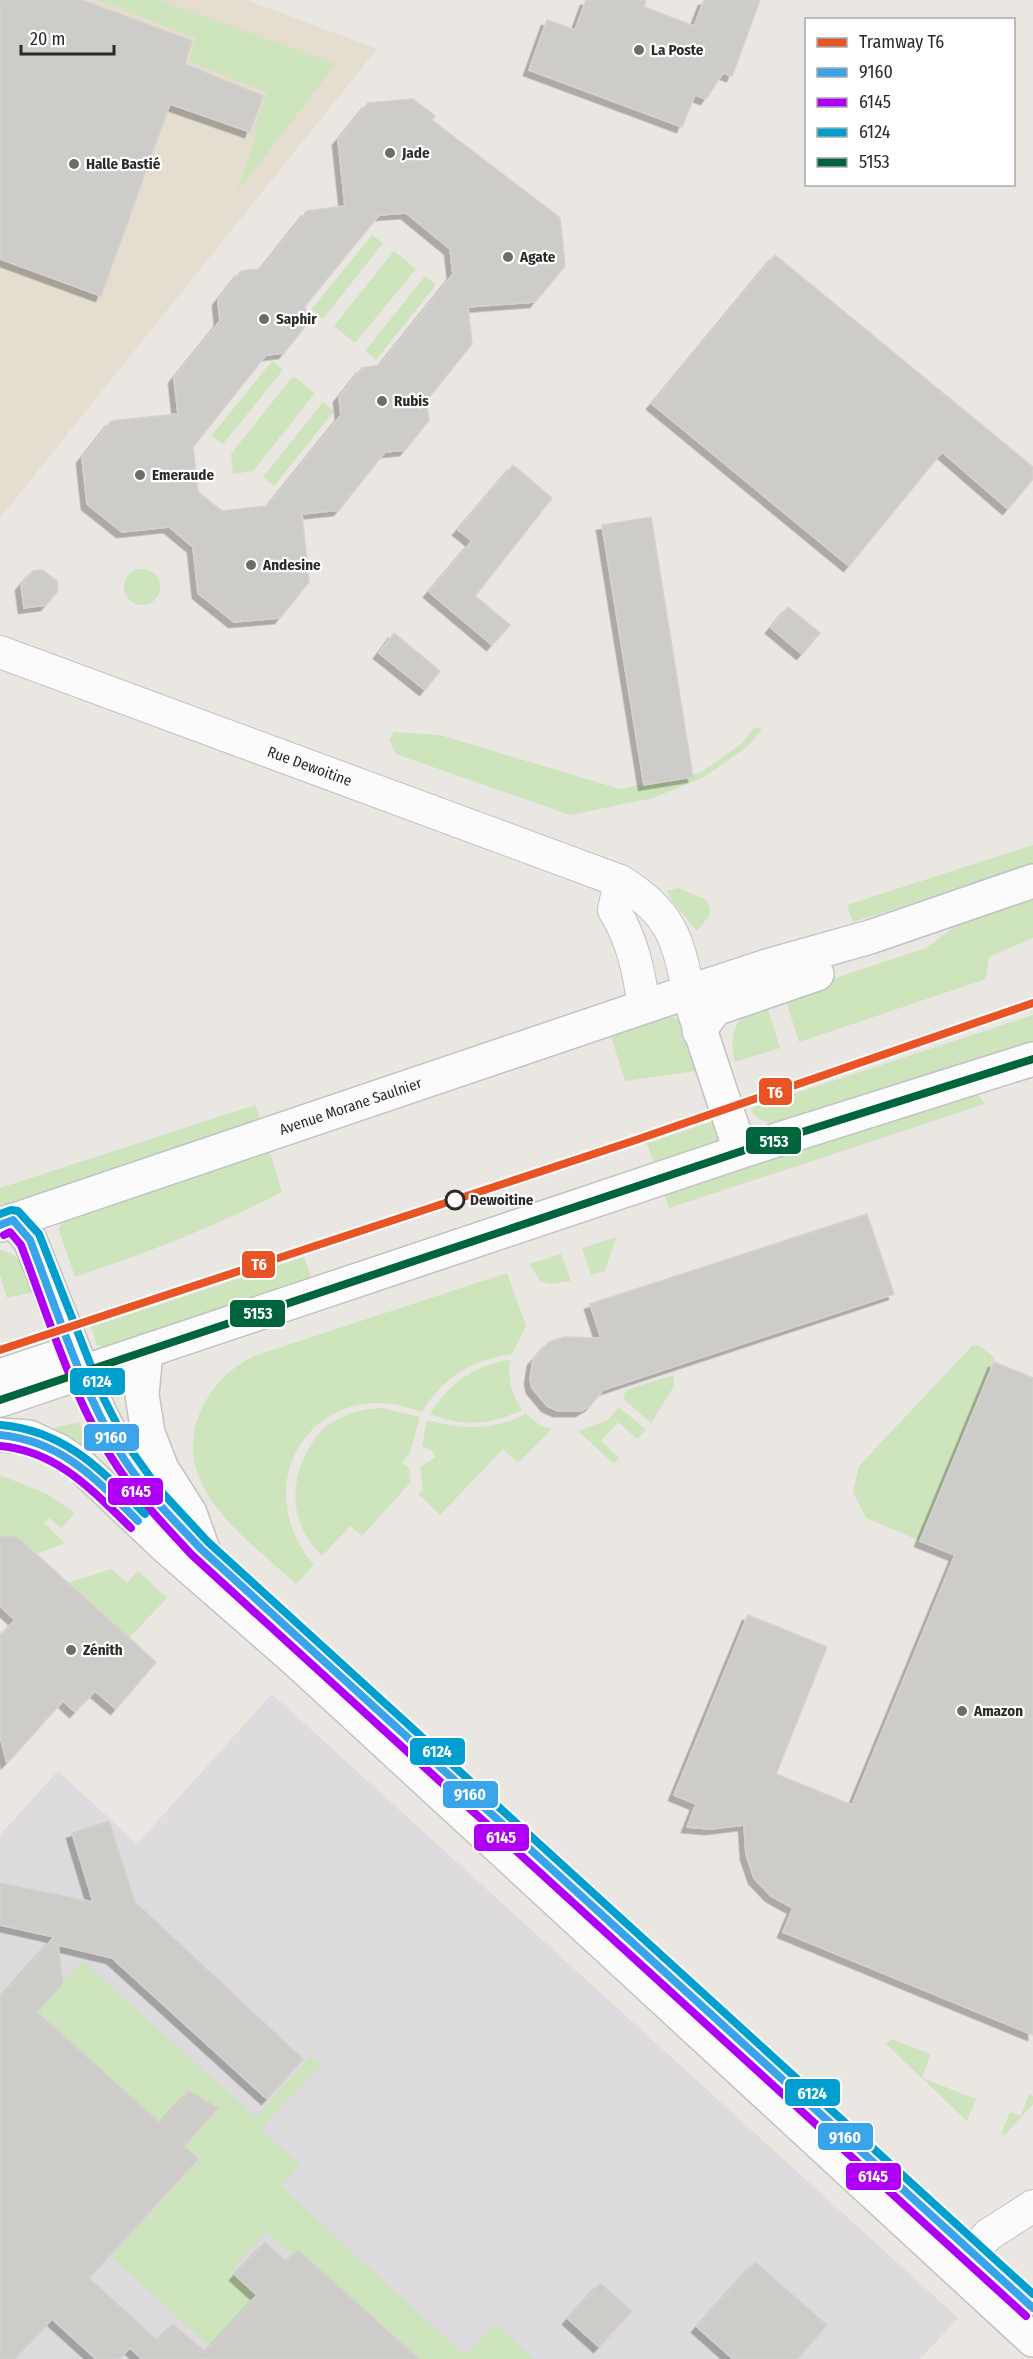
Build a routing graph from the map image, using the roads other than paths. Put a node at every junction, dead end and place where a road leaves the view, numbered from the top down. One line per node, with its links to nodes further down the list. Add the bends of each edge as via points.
1 (0, 652): 2 (street, Rue Dewoitine)
2 (620, 881): 5 (street, Rue Dewoitine, via 663,917 680,948); 6 (street, via 614,910 626,929 637,962)
3 (1033, 881): 4 (main road, Avenue Morane Saulnier)
4 (870, 937): 5 (main road, Avenue Morane Saulnier); 7 (main road, via 851,963 715,1009)
5 (688, 992): 6 (main road, Avenue Morane Saulnier); 7 (main road)
6 (644, 1007): 10 (main road, Avenue Morane Saulnier)
7 (699, 1031): 9 (main road, via 736,1138)
8 (1033, 1059): 9 (main road)
9 (748, 1149): 12 (main road)
10 (7, 1222): 11 (main road, Avenue Morane Saulnier, via 30,1240)
11 (70, 1340): 13 (main road, Avenue Morane Saulnier); 14 (main road, via 62,1357)
12 (146, 1352): 13 (main road); 17 (main road, via 142,1395 148,1433 162,1469 190,1513)
13 (83, 1373): 15 (main road); 17 (main road, Avenue Morane Saulnier, via 119,1451 150,1495)
14 (0, 1376)
15 (0, 1400)
16 (0, 1435): 18 (main road, via 28,1437 81,1466)
17 (201, 1549): 18 (main road)
18 (219, 1592): 20 (main road)
19 (1033, 2206): 20 (street, via 988,2235)
20 (957, 2270): 21 (main road)
21 (1033, 2340)

